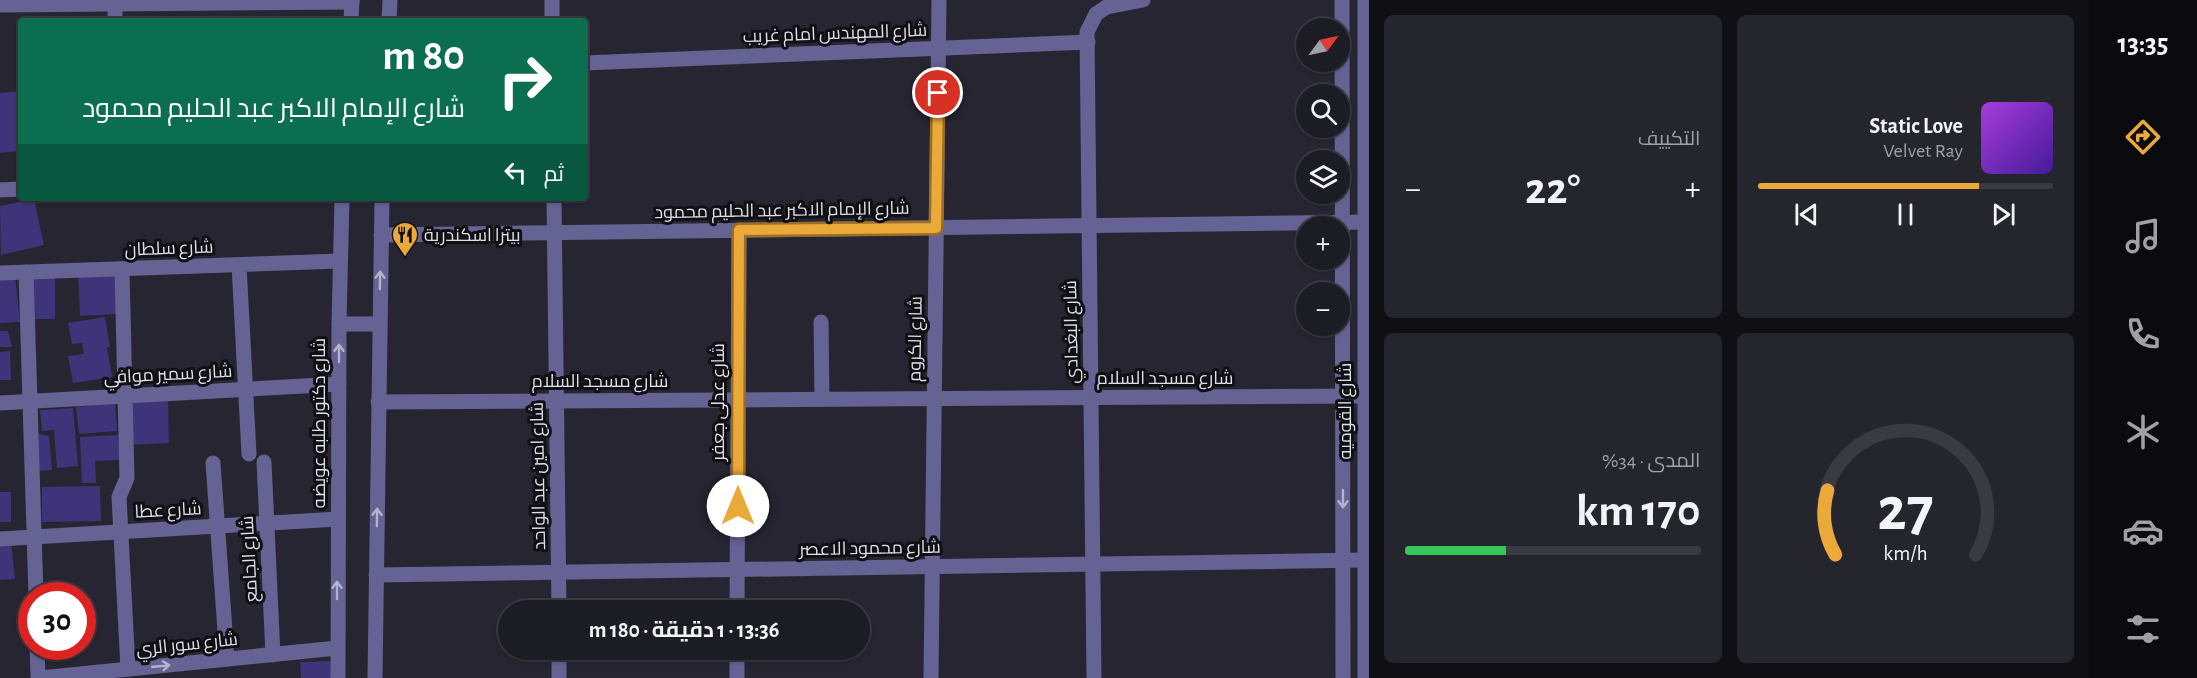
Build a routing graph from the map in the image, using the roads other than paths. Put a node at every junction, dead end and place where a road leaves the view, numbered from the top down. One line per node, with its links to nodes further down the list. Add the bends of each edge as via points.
1 (390, 0): 16 (street)
2 (552, 0): 17 (street)
3 (939, 0): 19 (street, شارع الكروم)
4 (1117, 0): 13 (street)
5 (1143, 0): 13 (street)
6 (1342, 0): 27 (street, شارع القوميه)
7 (1365, 0): 21 (street, شارع القوميه)
8 (352, 1): 10 (street); 15 (street)
9 (65, 2): 11 (street); 12 (street)
10 (215, 2): 11 (street)
11 (115, 4): 14 (street)
12 (0, 5)
13 (1103, 8): 18 (street, شارع البغدادي, via 1090,22)
14 (115, 18)
15 (351, 18)
16 (389, 18)
17 (552, 18)
18 (1088, 42): 19 (street, شارع المهندس امام غريب); 31 (street, شارع البغدادي)
19 (938, 48): 20 (street, شارع المهندس امام غريب); 32 (street, شارع الكروم)
20 (588, 63)
21 (1367, 105): 29 (street, شارع القوميه)
22 (18, 189): 23 (street)
23 (0, 190)
24 (342, 201): 36 (street, شارع دكتور طلبه عويضه)
25 (382, 201): 35 (street)
26 (554, 201): 34 (street, شارع امين عبد الواحد)
27 (1342, 216)
28 (1350, 222): 29 (street, شارع الإمام الاكبر عبد الحليم محمود)
29 (1365, 222): 42 (street, شارع القوميه)
30 (1296, 223): 31 (street, شارع الإمام الاكبر عبد الحليم محمود)
31 (1089, 225): 32 (street, شارع الإمام الاكبر عبد الحليم محمود); 51 (street, شارع البغدادي)
32 (936, 228): 33 (street, شارع الإمام الاكبر عبد الحليم محمود); 53 (street, شارع الكروم)
33 (739, 230): 34 (street, شارع الإمام الاكبر عبد الحليم محمود); 54 (street, شارع عدلى جعفر)
34 (554, 233): 35 (street, شارع الإمام الاكبر عبد الحليم محمود); 56 (street, شارع امين عبد الواحد)
35 (381, 235): 45 (street, one-way to 35)
36 (339, 261): 37 (street, شارع سلطان); 44 (street, شارع دكتور طلبه عويضه)
37 (239, 265): 38 (street, شارع سلطان); 47 (street)
38 (122, 270): 40 (street, شارع سلطان); 48 (street)
39 (1342, 270): 49 (street, شارع القوميه)
40 (26, 272): 41 (street, شارع سلطان); 55 (street)
41 (0, 273)
42 (1367, 312): 50 (street, شارع القوميه)
43 (821, 322): 52 (street)
44 (339, 324): 45 (street); 46 (street, شارع دكتور طلبه عويضه, one-way to 44)
45 (379, 324): 57 (street)
46 (339, 384): 47 (street, شارع سمير موافي); 63 (street, شارع دكتور طلبه عويضه)
47 (246, 389): 48 (street, شارع سمير موافي); 59 (street)
48 (124, 396): 55 (street, شارع سمير موافي); 66 (street, via 127,478 119,497)
49 (1343, 396): 50 (street, شارع مسجد السلام); 51 (street, شارع مسجد السلام); 70 (street, شارع القوميه, one-way to 70)
50 (1364, 396): 62 (street, شارع القوميه)
51 (1091, 398): 53 (street, شارع مسجد السلام); 71 (street, شارع البغدادي)
52 (822, 399): 53 (street, شارع مسجد السلام); 54 (street, شارع مسجد السلام)
53 (934, 399): 72 (street, شارع الكروم)
54 (738, 400): 56 (street, شارع مسجد السلام); 73 (street, شارع عدلى جعفر)
55 (30, 401): 58 (street, شارع سمير موافي); 67 (street)
56 (556, 401): 57 (street, شارع مسجد السلام); 74 (street, شارع امين عبد الواحد)
57 (378, 402): 75 (street, one-way to 57)
58 (0, 403)
59 (249, 454)
60 (213, 462): 65 (street)
61 (264, 462): 64 (street, شارع الجامع)
62 (1367, 486): 69 (street, شارع القوميه)
63 (338, 519): 64 (street, شارع عطا); 79 (street, شارع دكتور طلبه عويضه, one-way to 63)
64 (267, 523): 65 (street, شارع عطا); 80 (street, شارع الجامع)
65 (217, 526): 66 (street, شارع عطا); 81 (street)
66 (120, 532): 67 (street, شارع عطا); 85 (street)
67 (34, 537): 68 (street, شارع عطا); 76 (street)
68 (0, 539)
69 (1364, 560): 70 (street, شارع محمود الاعصر); 86 (street, شارع القوميه)
70 (1343, 561): 71 (street, شارع محمود الاعصر); 94 (street, شارع القوميه)
71 (1092, 564): 72 (street, شارع محمود الاعصر); 93 (street, شارع البغدادي)
72 (932, 567): 73 (street, شارع محمود الاعصر); 92 (street, شارع الكروم)
73 (737, 569): 74 (street, شارع محمود الاعصر); 78 (street, شارع عدلى جعفر)
74 (558, 572): 75 (street, شارع محمود الاعصر); 77 (street, شارع امين عبد الواحد)
75 (376, 575): 89 (street)
76 (36, 582)
77 (559, 600)
78 (737, 600)
79 (337, 648): 80 (street, شارع سور الري); 88 (street, شارع دكتور طلبه عويضه)
80 (273, 655): 81 (street, شارع سور الري)
81 (227, 659): 85 (street, شارع سور الري, one-way to 81)
82 (38, 660): 87 (street)
83 (559, 660): 90 (street)
84 (737, 660): 91 (street)
85 (128, 669): 87 (street, شارع سور الري)
86 (1366, 672)
87 (39, 678)
88 (338, 678)
89 (375, 678)
90 (559, 678)
91 (737, 678)
92 (931, 678)
93 (1094, 678)
94 (1343, 678)

